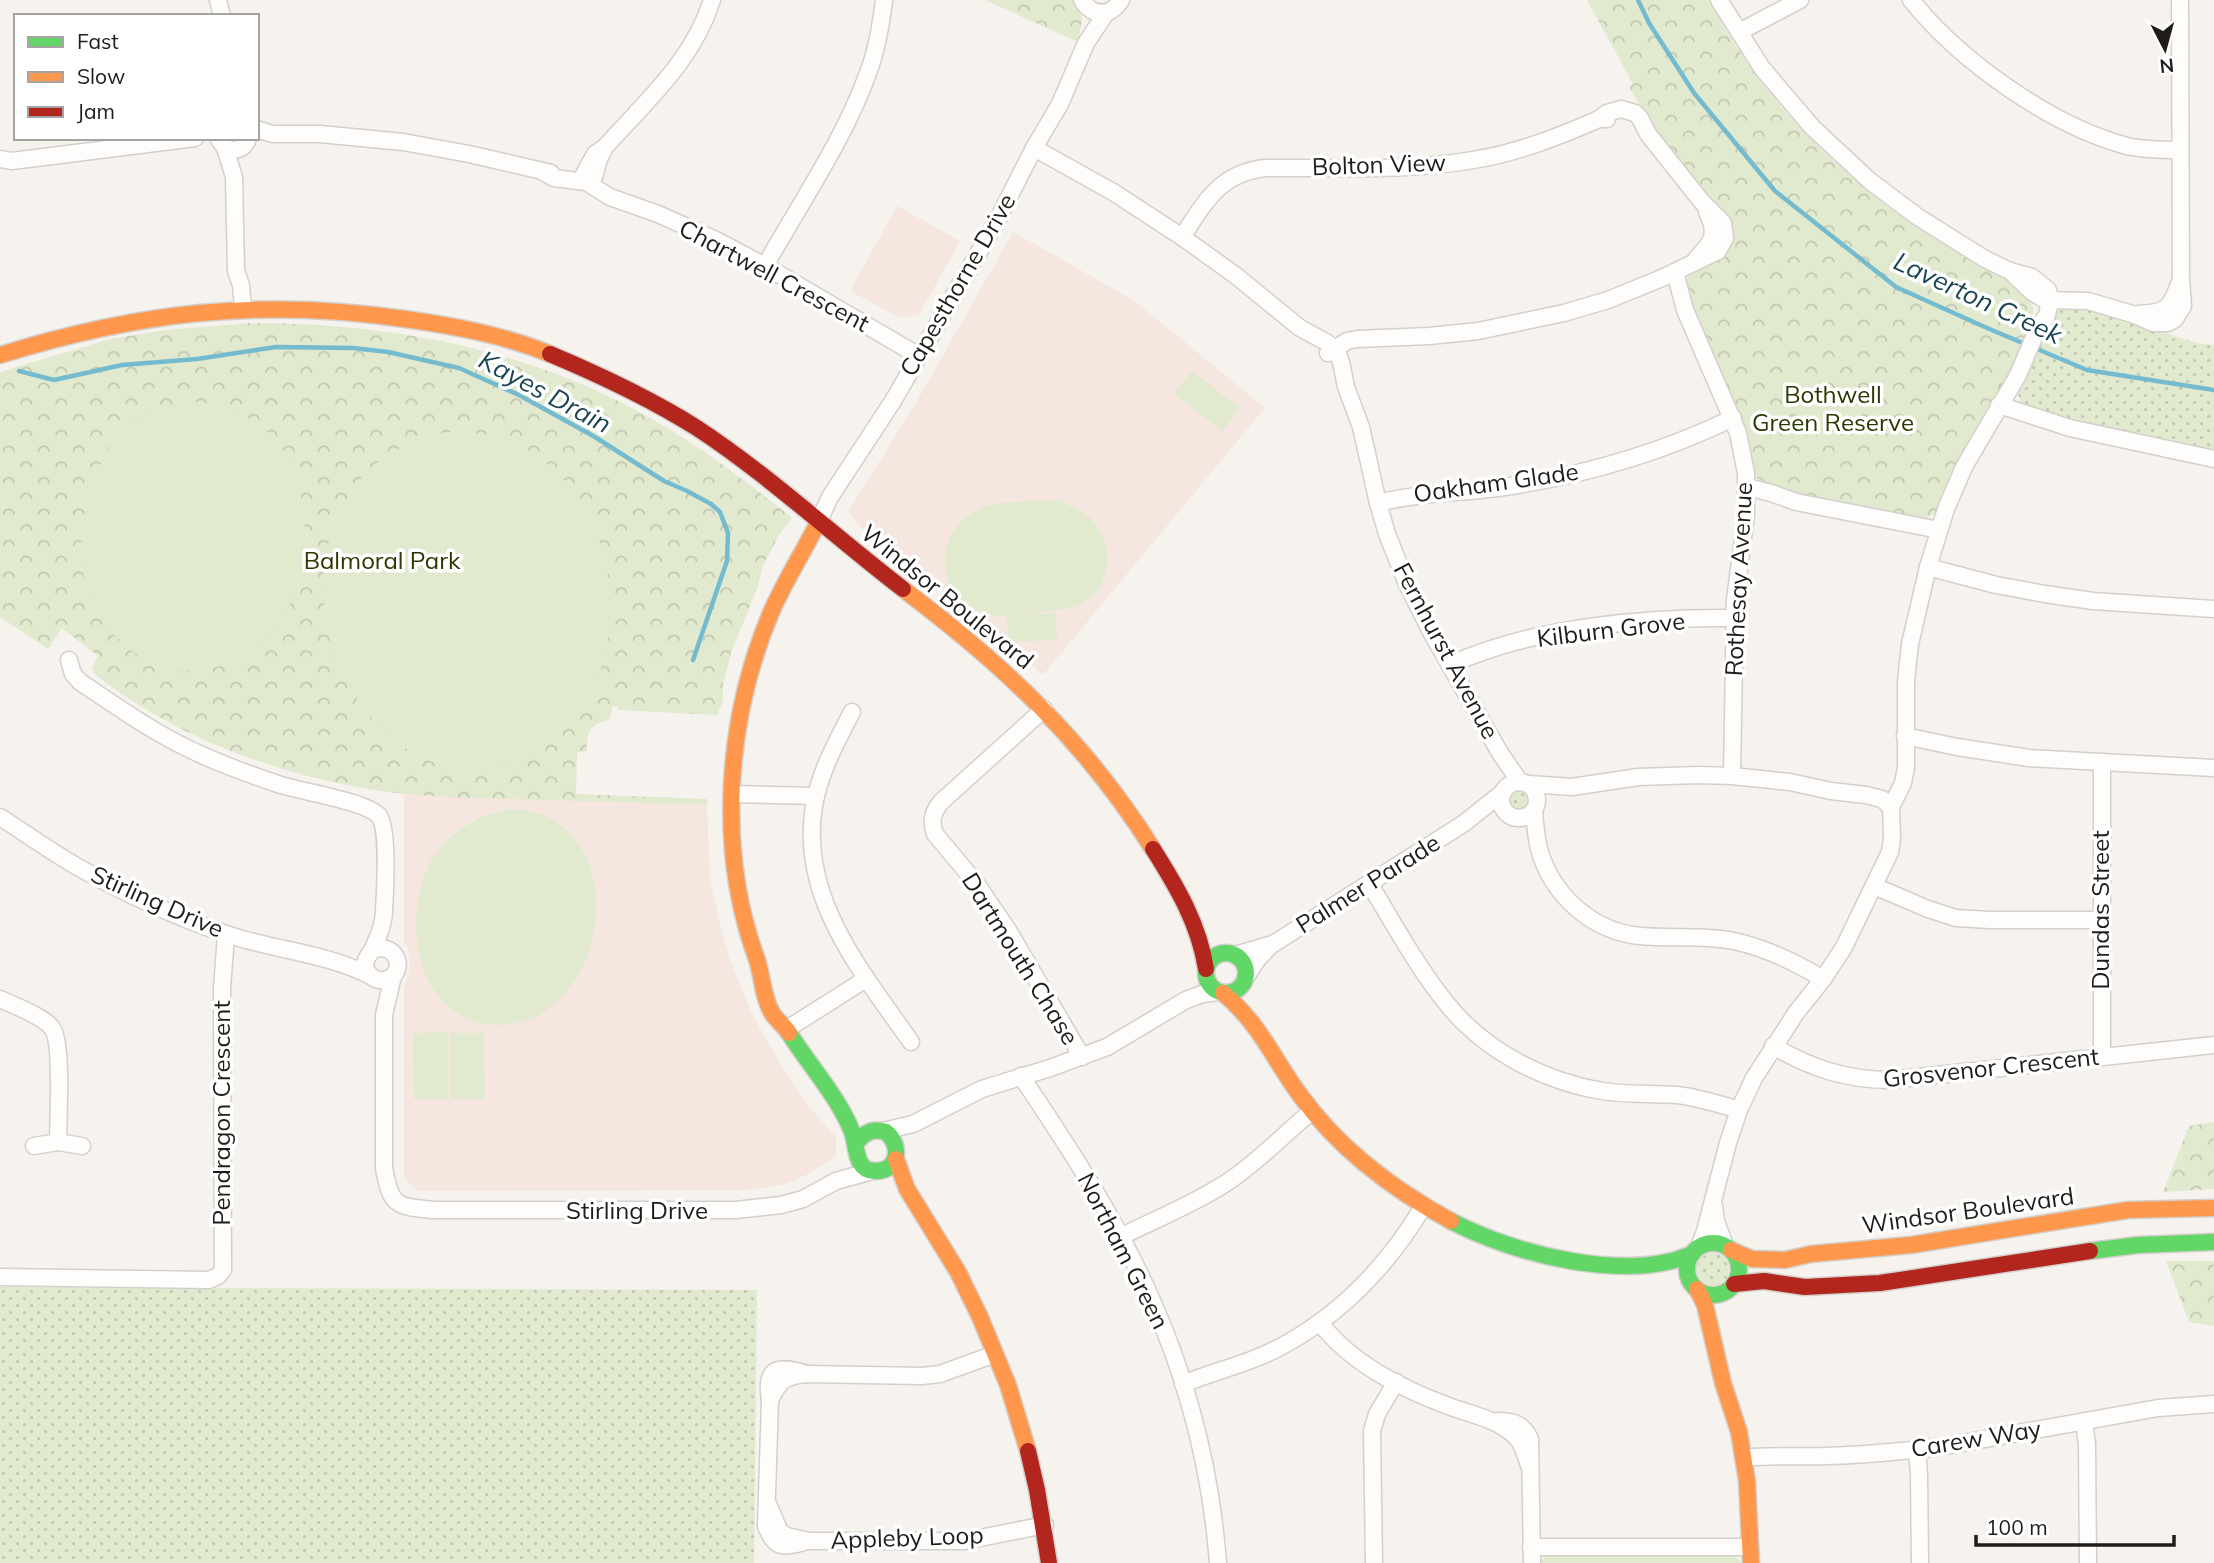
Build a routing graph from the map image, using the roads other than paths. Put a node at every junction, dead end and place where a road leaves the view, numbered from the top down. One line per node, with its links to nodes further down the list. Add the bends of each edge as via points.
1 (712, 0): 22 (street, via 679,65 605,147)
2 (884, 0): 24 (street, via 873,59 856,103)
3 (1135, 0): 9 (street)
4 (1719, 0): 10 (street)
5 (1800, 0): 10 (street)
6 (1911, 0): 19 (street, via 1969,58 2038,106 2127,146)
7 (2180, 0): 19 (street)
8 (1084, 3): 9 (street, via 1094,12); 11 (street, Capesthorne Drive)
9 (1115, 6): 11 (street, Capesthorne Drive)
10 (1739, 32): 26 (street, via 1762,68 1812,127 1870,181 1985,259 2032,277)
11 (1086, 43): 18 (street, Capesthorne Drive, via 1060,104)
12 (259, 137): 22 (street, Chartwell Crescent, via 320,134 403,142 541,171 554,178)
13 (185, 140): 20 (street)
14 (199, 140): 17 (street)
15 (249, 140): 17 (street, Chartwell Crescent, via 234,150)
16 (252, 140): 21 (street)
17 (222, 144): 21 (street)
18 (1034, 148): 23 (street); 30 (street, Capesthorne Drive)
19 (2180, 150): 26 (street, via 2181,279 2171,314 2132,314 2073,292)
20 (0, 159)
21 (234, 177): 27 (street, via 236,271 232,286)
22 (588, 178): 24 (street, Chartwell Crescent, via 626,201)
23 (1182, 236): 25 (street, Bolton View, via 1216,189 1246,171 1461,162 1525,148 1600,120 1626,119 1648,134 1702,202 1712,224 1717,243); 29 (street, via 1300,328 1310,343)
24 (765, 266): 30 (street, Chartwell Crescent)
25 (1669, 275): 29 (street, via 1597,303 1520,324 1346,341); 32 (street, Rothesay Avenue)
26 (2046, 296): 31 (street, via 2047,315)
27 (237, 309): 28 (street, Windsor Boulevard, via 117,323); 36 (street, Windsor Boulevard, via 310,309 411,320 601,377 694,426)
28 (0, 355)
29 (1333, 355): 35 (street, Fernhurst Avenue, via 1361,427)
30 (919, 356): 36 (street, Capesthorne Drive)
31 (1999, 405): 33 (street, via 2124,441); 37 (street, via 1964,467)
32 (1733, 418): 34 (street, Rothesay Avenue); 35 (street, Oakham Glade, via 1656,450 1577,473)
33 (2212, 457)
34 (1747, 494): 37 (street); 40 (street, Rothesay Avenue)
35 (1378, 503): 42 (street, Fernhurst Avenue, via 1407,584)
36 (819, 521): 43 (street, Windsor Boulevard, via 988,656); 53 (street, via 783,586 760,647 739,722)
37 (1939, 530): 38 (street)
38 (1928, 567): 39 (street, via 1996,585 2093,601); 45 (street, via 1910,644)
39 (2211, 607)
40 (1734, 618): 42 (street, Kilburn Grove, via 1669,619 1577,629); 49 (street, Rothesay Avenue)
41 (69, 660): 63 (street, via 80,682 187,748 234,770 358,804 377,814 384,833)
42 (1450, 665): 46 (street, Fernhurst Avenue)
43 (1044, 709): 65 (street, Windsor Boulevard, via 1126,807); 87 (street, Dartmouth Chase, via 941,802 932,826 1008,930)
44 (852, 712): 54 (street, via 833,747)
45 (1905, 736): 47 (street, via 2008,755); 55 (street)
46 (1500, 753): 50 (street, Fernhurst Avenue); 52 (street, Fernhurst Avenue)
47 (2102, 763): 48 (street); 64 (street, Dundas Street)
48 (2210, 766)
49 (1732, 776): 51 (street, via 1649,777); 55 (street, via 1790,782 1831,791 1863,805)
50 (1524, 783): 51 (street); 52 (street, via 1508,785); 56 (street, via 1536,792)
51 (1572, 787): 56 (street)
52 (1503, 792): 58 (street, via 1501,804); 59 (street, Palmer Parade)
53 (732, 794): 54 (street); 83 (street, via 739,895 764,994 777,1021)
54 (816, 796): 75 (street, via 814,846 822,897)
55 (1885, 805): 62 (street, via 1892,846)
56 (1535, 809): 58 (street, via 1524,818); 60 (street)
57 (0, 817): 66 (street, Stirling Drive, via 105,882 167,912)
58 (1511, 817): 59 (street, Palmer Parade, via 1491,816); 60 (street)
59 (1463, 824): 61 (street, Palmer Parade)
60 (1538, 847): 77 (street, via 1559,891 1603,926 1633,935 1735,941 1775,954)
61 (1369, 884): 67 (street, Palmer Parade); 90 (street, via 1447,1005 1500,1052 1568,1084 1604,1092 1678,1096)
62 (1874, 886): 64 (street, via 1956,918); 77 (street, via 1854,930)
63 (384, 914): 68 (street); 69 (street)
64 (2101, 920): 88 (street, Dundas Street)
65 (1196, 924): 70 (street, Windsor Boulevard); 72 (street, Windsor Boulevard)
66 (234, 936): 71 (street, Stirling Drive); 113 (street, Pendragon Crescent, via 222,989 222,1256 211,1271 197,1279)
67 (1273, 944): 70 (street, Palmer Parade); 76 (street, Palmer Parade)
68 (372, 951): 69 (street, via 384,948); 71 (street, Stirling Drive); 74 (street, via 365,961)
69 (393, 952): 73 (street, via 398,961)
70 (1233, 955): 72 (street, via 1213,958); 76 (street, via 1244,964)
71 (327, 959): 74 (street, Stirling Drive)
72 (1206, 971): 78 (street, via 1209,984); 80 (street)
73 (393, 976): 74 (street, via 383,980); 81 (street, Stirling Drive)
74 (372, 977): 81 (street, Stirling Drive)
75 (866, 979): 83 (street); 84 (street)
76 (1245, 979): 78 (street, via 1236,990); 82 (street)
77 (1822, 979): 86 (street)
78 (1220, 993): 80 (street); 82 (street)
79 (0, 999): 95 (street, via 45,1021 56,1035)
80 (1186, 1000): 87 (street)
81 (384, 1014): 101 (street, Stirling Drive, via 384,1168 389,1193 408,1208 757,1209 803,1199)
82 (1254, 1022): 92 (street)
83 (787, 1029): 91 (street)
84 (911, 1042)
85 (2214, 1045): 88 (street, Grosvenor Crescent)
86 (1773, 1046): 88 (street, Grosvenor Crescent, via 1816,1069 1873,1080); 90 (street)
87 (1082, 1057): 89 (street)
88 (2102, 1057)
89 (1021, 1076): 93 (street, via 982,1089); 107 (street, Northam Green)
90 (1739, 1110): 103 (street)
91 (843, 1111): 94 (street); 96 (street)
92 (1312, 1111): 104 (street, via 1363,1164); 107 (street, via 1228,1182)
93 (913, 1124): 94 (street); 99 (street)
94 (880, 1130): 96 (street, via 864,1133); 99 (street, via 896,1142)
95 (58, 1142): 97 (street); 98 (street)
96 (856, 1145): 100 (street, via 861,1165); 101 (street)
97 (34, 1146)
98 (82, 1146)
99 (896, 1156): 100 (street, via 888,1168); 102 (street)
100 (875, 1171): 101 (street, Stirling Drive); 102 (street)
101 (836, 1181)
102 (908, 1191): 118 (street, via 964,1284)
103 (1713, 1196): 110 (street, via 1716,1221); 111 (street)
104 (1423, 1207): 112 (street, via 1461,1227 1528,1251 1574,1261); 116 (street, via 1381,1268)
105 (2214, 1208): 106 (street, Windsor Boulevard)
106 (2162, 1211): 109 (street, via 2177,1228); 110 (street, Windsor Boulevard, via 2128,1210 1785,1260 1752,1259)
107 (1120, 1237): 120 (street, Northam Green, via 1150,1295)
108 (2214, 1242): 109 (street)
109 (2174, 1243): 115 (street, via 1880,1283 1804,1287 1764,1281)
110 (1728, 1248): 111 (street, via 1712,1243); 115 (street, via 1739,1270)
111 (1695, 1251): 112 (street, via 1676,1261); 114 (street, via 1687,1269)
112 (1637, 1266): 114 (street, via 1676,1276)
113 (0, 1277)
114 (1695, 1287): 115 (street, via 1711,1295); 117 (street, via 1705,1305)
115 (1730, 1288): 117 (street, via 1716,1318)
116 (1320, 1323): 119 (street, via 1354,1358); 120 (street, via 1283,1346)
117 (1714, 1343): 124 (street)
118 (995, 1354): 125 (street, via 1025,1434); 125 (street, Appleby Loop, via 940,1374 807,1374 782,1380 769,1400 766,1526 772,1541 786,1546 809,1541 965,1541)
119 (1396, 1382): 126 (street, via 1441,1403 1519,1424 1526,1431 1531,1448); 130 (street, via 1372,1431)
120 (1183, 1384): 129 (street, Northam Green, via 1206,1474)
121 (2212, 1405): 122 (street, Carew Way, via 2171,1406)
122 (2084, 1421): 123 (street, Carew Way); 132 (street)
123 (1917, 1450): 124 (street, Carew Way); 131 (street)
124 (1744, 1458): 127 (street)
125 (1045, 1525): 128 (street)
126 (1532, 1555): 127 (street)
127 (1751, 1555)
128 (1049, 1563)
129 (1218, 1563)
130 (1374, 1563)
131 (1920, 1563)
132 (2088, 1563)

